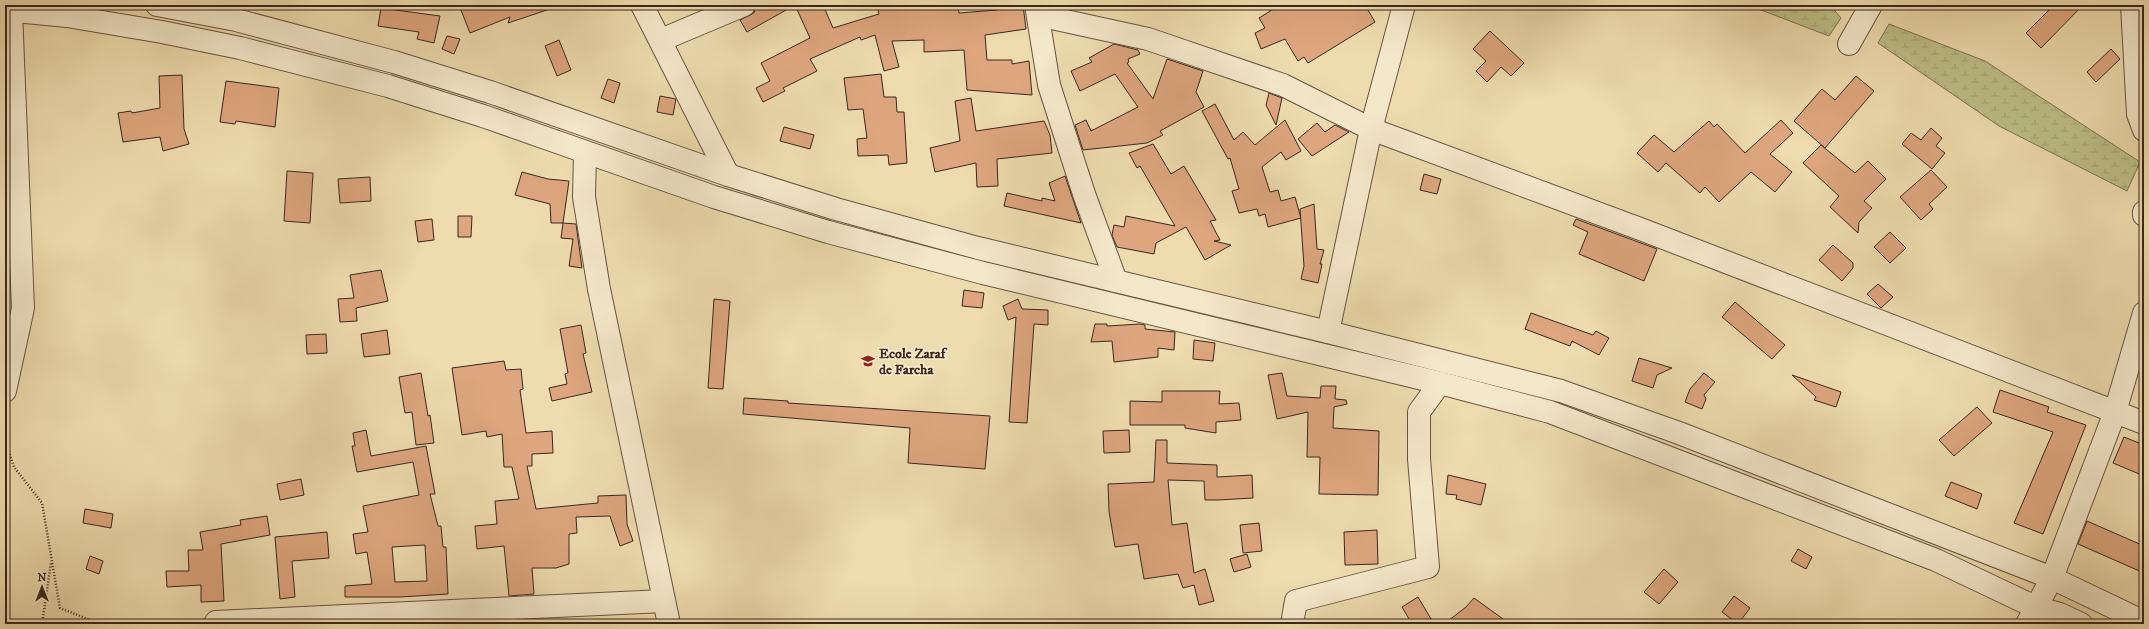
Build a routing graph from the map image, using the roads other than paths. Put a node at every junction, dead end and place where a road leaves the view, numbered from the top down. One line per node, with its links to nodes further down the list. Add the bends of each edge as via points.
1 (157, 5): 9 (street)
2 (642, 5): 10 (street)
3 (744, 5): 10 (street)
4 (1404, 5): 12 (street)
5 (1871, 5): 11 (street)
6 (2132, 5): 13 (street, via 2138,114)
7 (1037, 10): 12 (street, via 1148,39 1283,85); 20 (street, via 1049,85 1084,194)
8 (8, 11): 14 (street, via 67,16 240,48 388,86); 24 (street, via 23,308)
9 (235, 12): 15 (street, via 490,92)
10 (660, 40): 15 (street)
11 (1849, 44)
12 (1371, 129): 22 (street); 25 (street, via 1643,230)
13 (2144, 130)
14 (585, 152): 19 (street, via 714,197); 28 (street, via 584,197 594,262)
15 (728, 175): 16 (street)
16 (836, 209): 19 (street); 20 (street, via 978,248)
17 (2144, 212): 18 (street)
18 (2144, 215)
19 (828, 232): 23 (street, via 991,275)
20 (1116, 281): 22 (street)
21 (2144, 312): 25 (street)
22 (1328, 332): 27 (street, via 1561,392 1679,433)
23 (1440, 383): 29 (street, via 1556,415 1936,560); 33 (street, via 1419,412 1419,459 1428,567 1296,602)
24 (5, 391)
25 (2115, 412): 26 (street); 27 (street)
26 (2144, 422)
27 (2052, 578): 29 (street); 31 (street)
28 (664, 601): 30 (street); 32 (street)
29 (2031, 616): 34 (street, via 2060,614)
30 (216, 622)
31 (2144, 622)
32 (668, 624)
33 (1292, 624)
34 (2081, 624)

